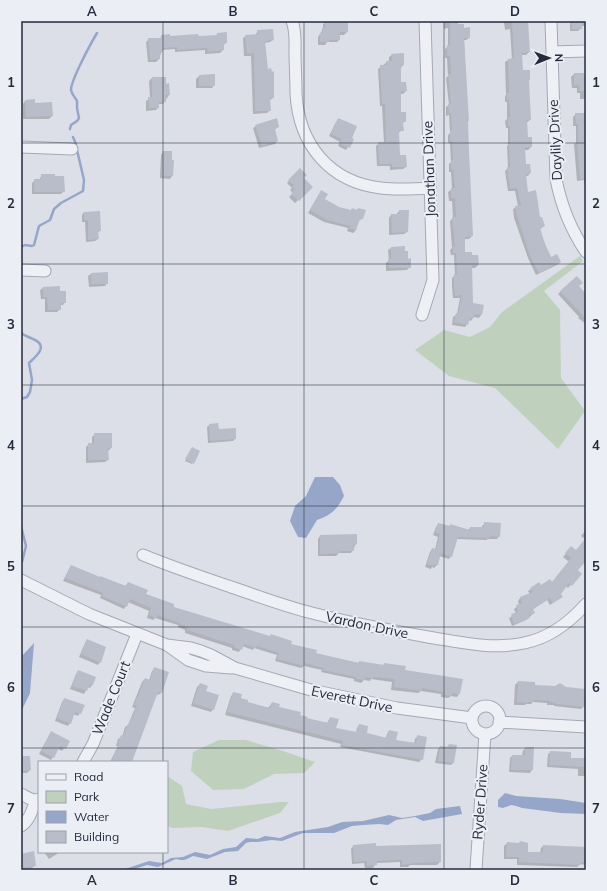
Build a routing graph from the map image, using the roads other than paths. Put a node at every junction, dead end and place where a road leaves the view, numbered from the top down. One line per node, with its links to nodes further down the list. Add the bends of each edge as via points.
1 (292, 21): 8 (street, via 295,32 299,116 306,138 319,157 335,172 367,185 392,189)
2 (424, 21): 8 (street, Jonathan Drive)
3 (550, 21): 5 (street, Daylily Drive)
4 (586, 51): 5 (street)
5 (552, 52): 9 (street, Daylily Drive, via 556,179 570,225)
6 (21, 147): 7 (street)
7 (72, 149)
8 (430, 188): 12 (street, Jonathan Drive, via 433,280)
9 (586, 252)
10 (21, 270): 11 (street)
11 (45, 271)
12 (422, 316)
13 (143, 555): 15 (street, Vardon Drive, via 311,613 414,635 481,645 509,646 540,639 564,626)
14 (21, 580): 16 (street, Everett Drive, via 89,614)
15 (586, 604)
16 (137, 634): 17 (street, Everett Drive, via 167,645 188,660 206,666 235,668 280,682 397,708); 21 (street, Wade Court, via 93,744)
17 (472, 718): 18 (street, via 476,710 491,707 497,712); 20 (street, via 477,731)
18 (499, 722): 19 (street); 20 (street, via 493,732)
19 (586, 727)
20 (485, 734): 25 (street, Ryder Drive)
21 (84, 761)
22 (21, 794): 23 (street)
23 (37, 800): 24 (street, via 27,821)
24 (21, 826)
25 (475, 870)

